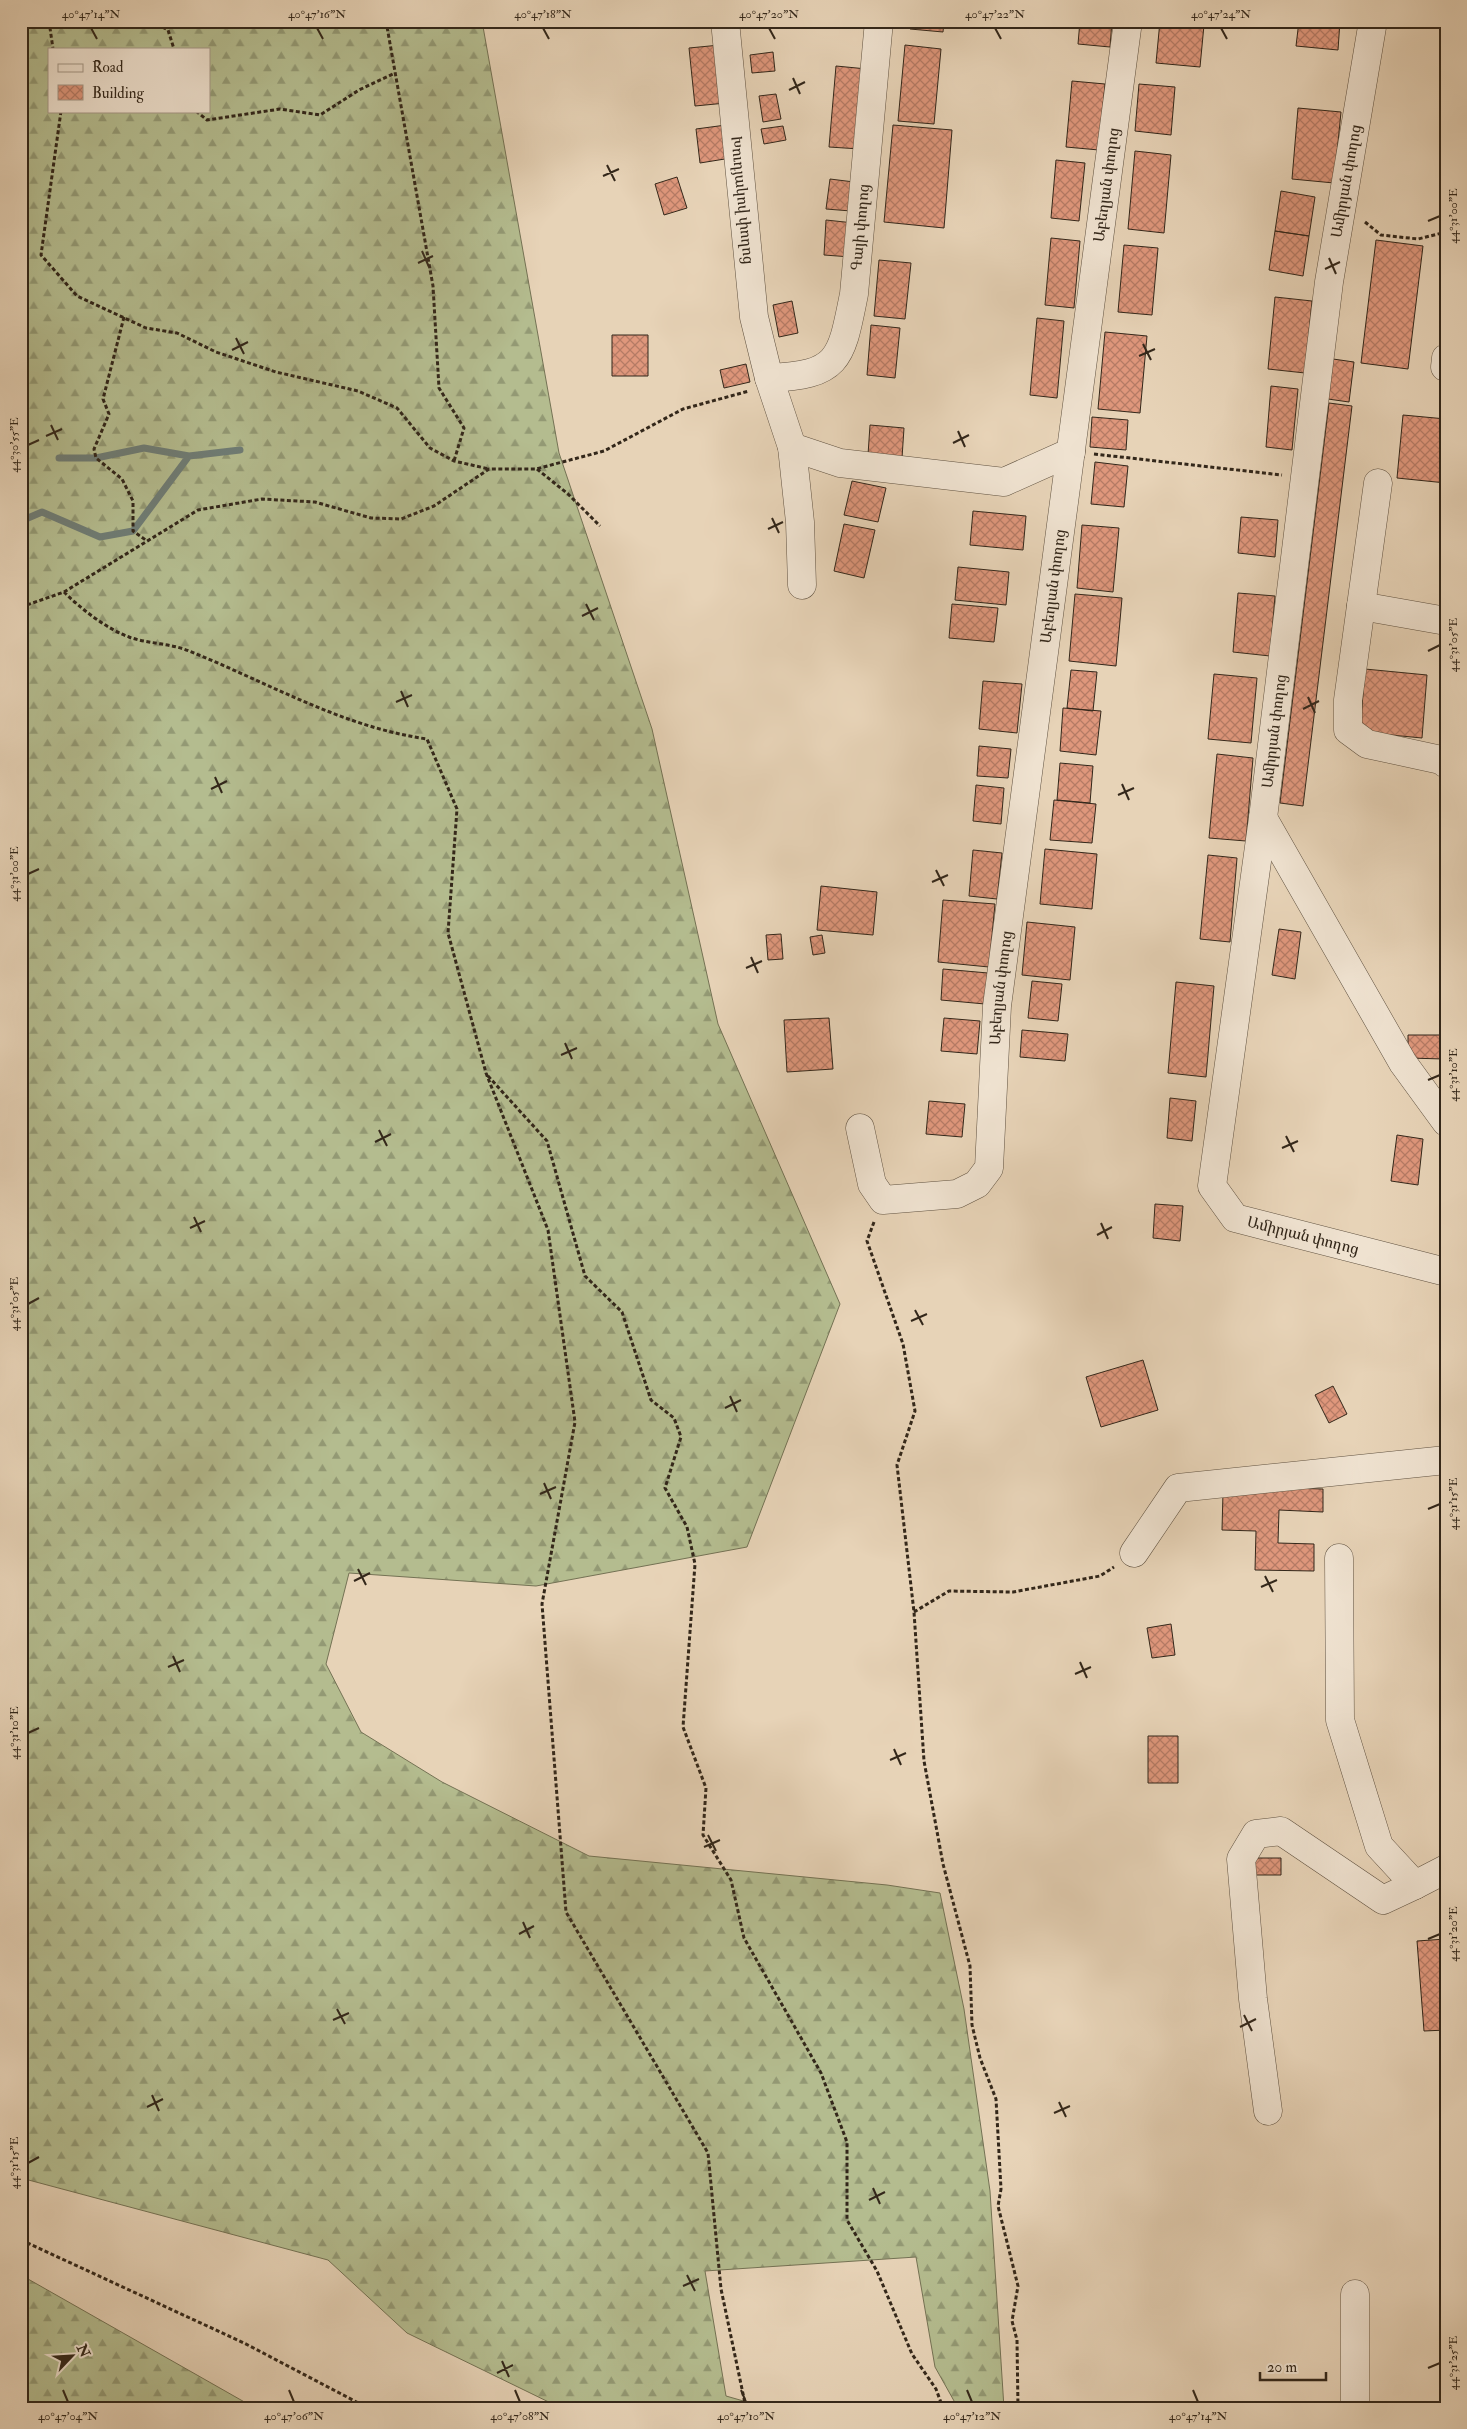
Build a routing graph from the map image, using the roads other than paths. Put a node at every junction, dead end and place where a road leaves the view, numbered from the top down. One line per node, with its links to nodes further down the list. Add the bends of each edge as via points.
1 (725, 21): 5 (street, Խուդյակով փողոց, via 754,316)
2 (879, 21): 5 (street, Գայի փողոց, via 854,294 840,351 818,372)
3 (1128, 21): 7 (street, Աբեղյան փողոց)
4 (1373, 21): 13 (street, Ամիրյան փողոց, via 1329,282)
5 (769, 378): 6 (street, Խուդյակով փողոց)
6 (792, 448): 7 (street, via 840,463 1004,482); 9 (street, Խուդյակով փողոց, via 800,522)
7 (1071, 452): 15 (street, Աբեղյան փողոց, via 997,1006 989,1168 977,1184 957,1194 882,1200 872,1184)
8 (1378, 483): 10 (street)
9 (802, 585)
10 (1361, 606): 11 (street); 12 (street, via 1348,700 1348,730 1367,744 1441,760)
11 (1446, 621)
12 (1446, 764)
13 (1263, 818): 14 (street, via 1403,1063); 16 (street, Ամիրյան փողոց, via 1212,1186 1235,1218)
14 (1446, 1122)
15 (860, 1128)
16 (1446, 1272)
17 (1446, 1460): 18 (street, via 1178,1488)
18 (1134, 1554)
19 (1338, 1558): 21 (street, via 1340,1720 1379,1846)
20 (1446, 1869): 21 (street)
21 (1415, 1885): 22 (street, via 1382,1900 1281,1831 1256,1834 1241,1859 1253,1999)
22 (1268, 2111)
23 (1355, 2294): 24 (street)
24 (1355, 2408)

